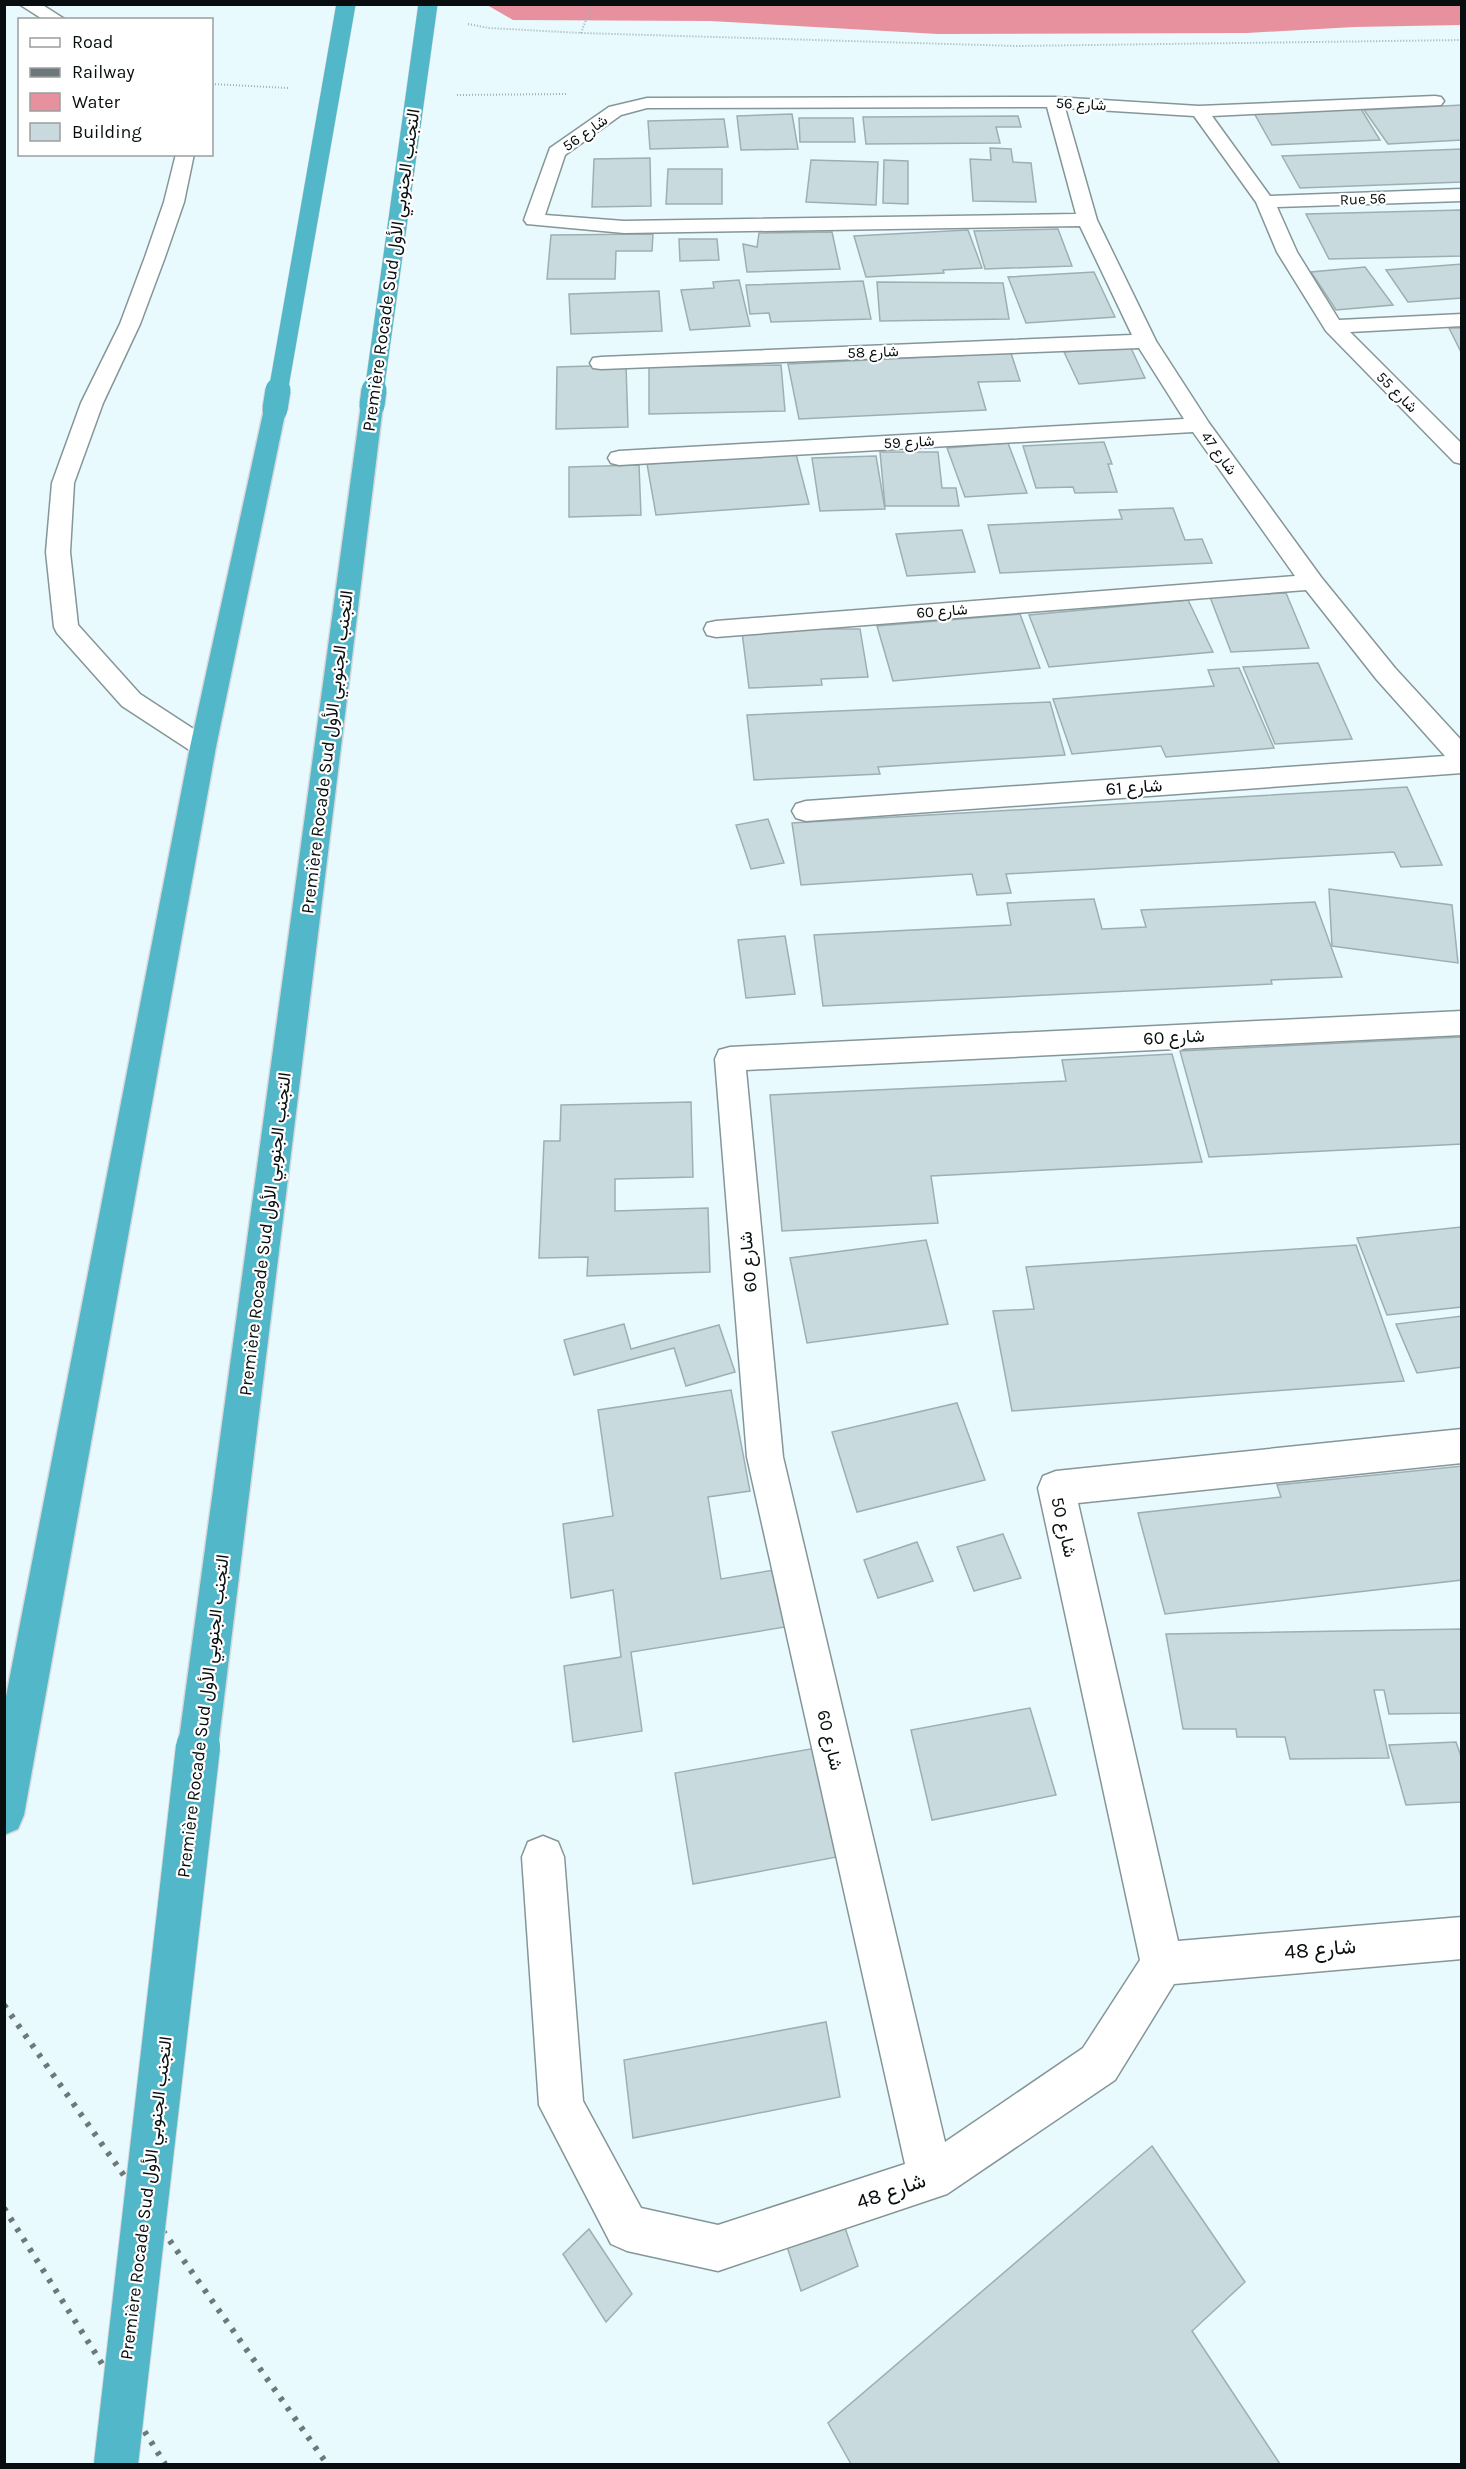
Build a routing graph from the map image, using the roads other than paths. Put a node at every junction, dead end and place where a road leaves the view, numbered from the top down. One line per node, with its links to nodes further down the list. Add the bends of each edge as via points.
1 (27, 4): 4 (street)
2 (346, 4): 21 (highway, bridge, via 275,409)
3 (428, 4): 32 (highway, Première Rocade Sud التجنب الجنوبي الأول, bridge, via 372,405 198,1747)
4 (54, 18)
5 (1436, 101): 7 (street, شارع 56)
6 (1054, 102): 7 (street, شارع 56); 11 (street, شارع 47); 11 (street, شارع 56, via 647,103 615,111 557,152 534,220 624,227)
7 (1199, 111): 10 (street)
8 (185, 156): 21 (street, via 174,202 147,279 92,403 63,483 58,552 66,627 131,700)
9 (1461, 195): 10 (street, Rue 56)
10 (1266, 202): 13 (street, شارع 55, via 1287,252)
11 (1087, 220): 14 (street, شارع 47)
12 (1461, 320): 13 (street)
13 (1333, 327): 17 (street, شارع 55)
14 (1145, 341): 15 (street, شارع 58); 16 (street, شارع 47)
15 (602, 363)
16 (1199, 425): 18 (street, شارع 59); 19 (street, شارع 47)
17 (1461, 455)
18 (619, 458)
19 (1312, 582): 20 (street, شارع 60); 22 (street, شارع 47)
20 (716, 629)
21 (203, 747): 27 (highway)
22 (1461, 759)
23 (1461, 764): 24 (street, شارع 61)
24 (806, 811)
25 (1461, 1023): 31 (street, شارع 60, via 730,1059 765,1456)
26 (1461, 1446): 30 (street, شارع 50, via 1056,1488)
27 (4, 1815)
28 (543, 1857): 31 (street, شارع 48, via 561,2105 627,2228 718,2248)
29 (1461, 1938): 30 (street, شارع 48)
30 (1162, 1964): 31 (street, شارع 48, via 1099,2064)
31 (932, 2178)
32 (116, 2464)

